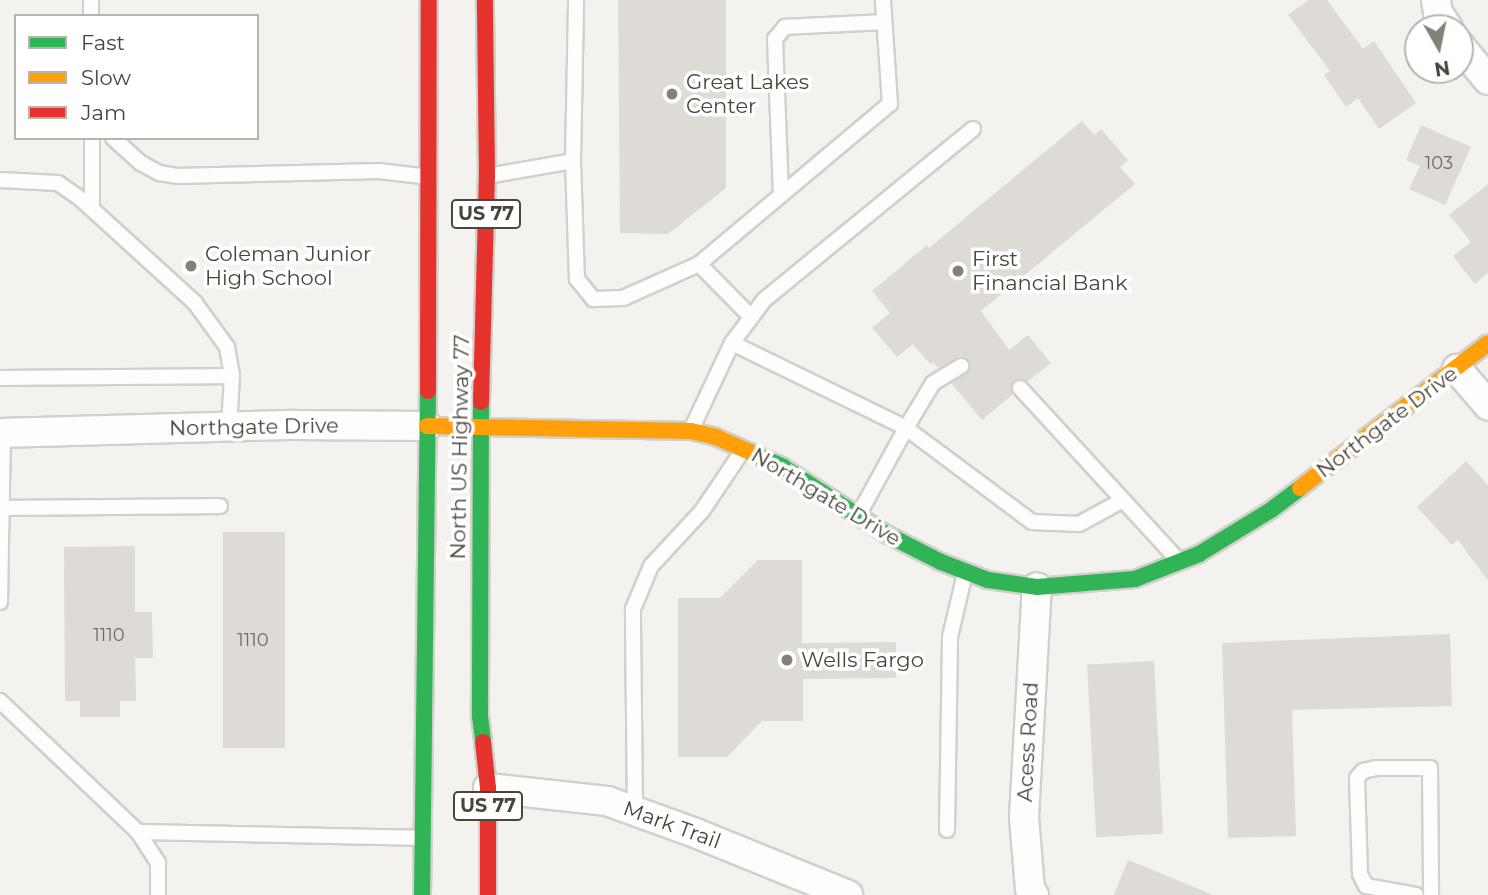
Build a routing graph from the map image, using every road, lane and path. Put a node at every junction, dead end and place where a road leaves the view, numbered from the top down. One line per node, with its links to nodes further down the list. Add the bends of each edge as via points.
1 (429, 0): 13 (main road, North US Highway 77 / US 77)
2 (485, 0): 12 (main road, North US Highway 77 / US 77)
3 (576, 0): 11 (lane)
4 (883, 0): 5 (lane)
5 (884, 22): 15 (lane, via 890,104); 15 (lane, via 785,27 775,39)
6 (1474, 63): 7 (street)
7 (1488, 80)
8 (973, 129): 18 (lane, via 764,300)
9 (92, 140): 16 (lane)
10 (115, 140): 13 (lane, via 141,163 177,177 379,171)
11 (573, 161): 12 (lane); 17 (lane, via 577,279 593,299 623,298)
12 (487, 176): 29 (main road, North US Highway 77 / US 77)
13 (430, 177): 27 (main road, North US Highway 77 / US 77)
14 (0, 180): 16 (lane, via 58,183)
15 (781, 195): 17 (lane)
16 (92, 209): 23 (lane, via 195,303 227,347)
17 (699, 264): 18 (lane)
18 (751, 317): 19 (lane)
19 (732, 343): 30 (lane); 31 (lane)
20 (1488, 343): 22 (main road, Northgate Drive)
21 (961, 366): 30 (lane, via 933,383)
22 (1457, 369): 26 (street); 38 (main road, Northgate Drive, via 1271,510 1199,554)
23 (232, 376): 24 (lane); 28 (lane)
24 (0, 378)
25 (1020, 388): 34 (lane)
26 (1488, 405)
27 (427, 426): 28 (street, Northgate Drive); 29 (main road, Northgate Drive); 47 (main road, North US Highway 77 / US 77)
28 (229, 427): 32 (street, Northgate Drive)
29 (480, 428): 31 (main road, Northgate Drive); 43 (main road, North US Highway 77 / US 77, via 480,716)
30 (906, 428): 34 (lane, via 1032,522 1079,524); 37 (lane)
31 (691, 431): 33 (main road, Northgate Drive)
32 (1, 433): 36 (lane)
33 (744, 448): 37 (main road, Northgate Drive); 44 (lane, via 702,511 651,566 634,609)
34 (1123, 500): 38 (lane)
35 (220, 506): 36 (lane)
36 (2, 508): 41 (lane)
37 (859, 516): 39 (main road, Northgate Drive, via 886,534)
38 (1179, 561): 40 (main road, Northgate Drive, via 1135,579)
39 (965, 571): 40 (main road, Northgate Drive, via 988,580); 45 (lane, via 950,637)
40 (1037, 587): 52 (street, Acess Road, via 1024,817)
41 (0, 602)
42 (0, 701): 46 (lane)
43 (488, 788): 44 (street, Mark Trail, via 607,801); 50 (main road, North US Highway 77 / US 77)
44 (635, 811): 51 (street, Mark Trail)
45 (947, 830)
46 (138, 832): 47 (lane); 48 (lane, via 158,863)
47 (422, 838): 49 (main road, North US Highway 77 / US 77)
48 (158, 895)
49 (422, 895)
50 (488, 895)
51 (848, 895)
52 (1034, 895)
53 (1416, 895): 54 (lane, via 1366,886 1360,874 1357,778 1363,771 1430,768)
54 (1431, 895)

